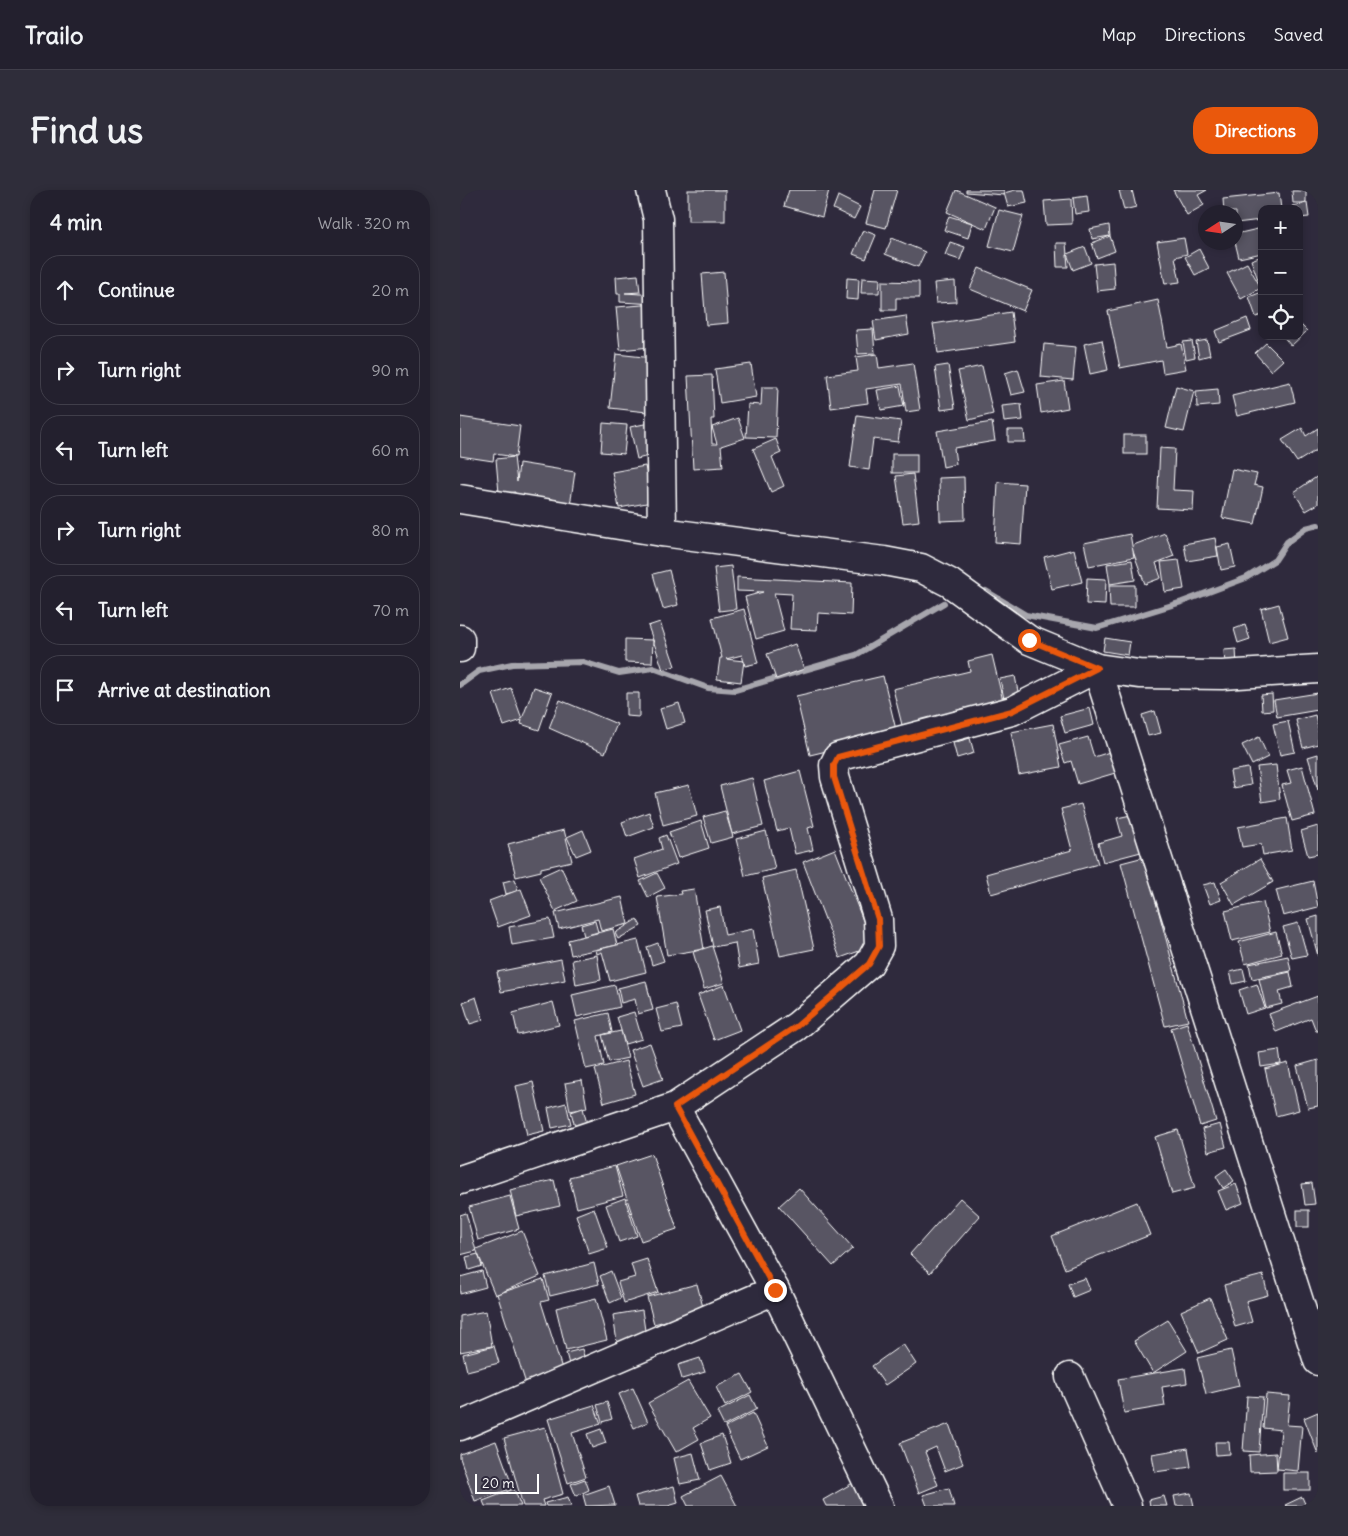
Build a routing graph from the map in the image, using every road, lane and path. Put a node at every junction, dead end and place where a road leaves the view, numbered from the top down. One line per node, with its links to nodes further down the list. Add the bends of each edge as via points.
1 (651, 190): 3 (street, via 658,219)
2 (460, 499): 3 (street)
3 (662, 532): 6 (street, via 921,568 950,583 1029,640)
4 (460, 639): 5 (street)
5 (460, 648)
6 (1097, 668): 7 (street, via 1139,674 1222,675); 8 (street, via 1012,711 838,757 834,777 878,919 879,946 869,964 797,1026); 11 (street)
7 (1318, 669)
8 (675, 1107): 9 (street); 10 (street)
9 (460, 1180)
10 (775, 1290): 13 (street); 14 (street)
11 (1316, 1349)
12 (1070, 1377): 15 (street)
13 (460, 1426)
14 (879, 1506)
15 (1127, 1506)

